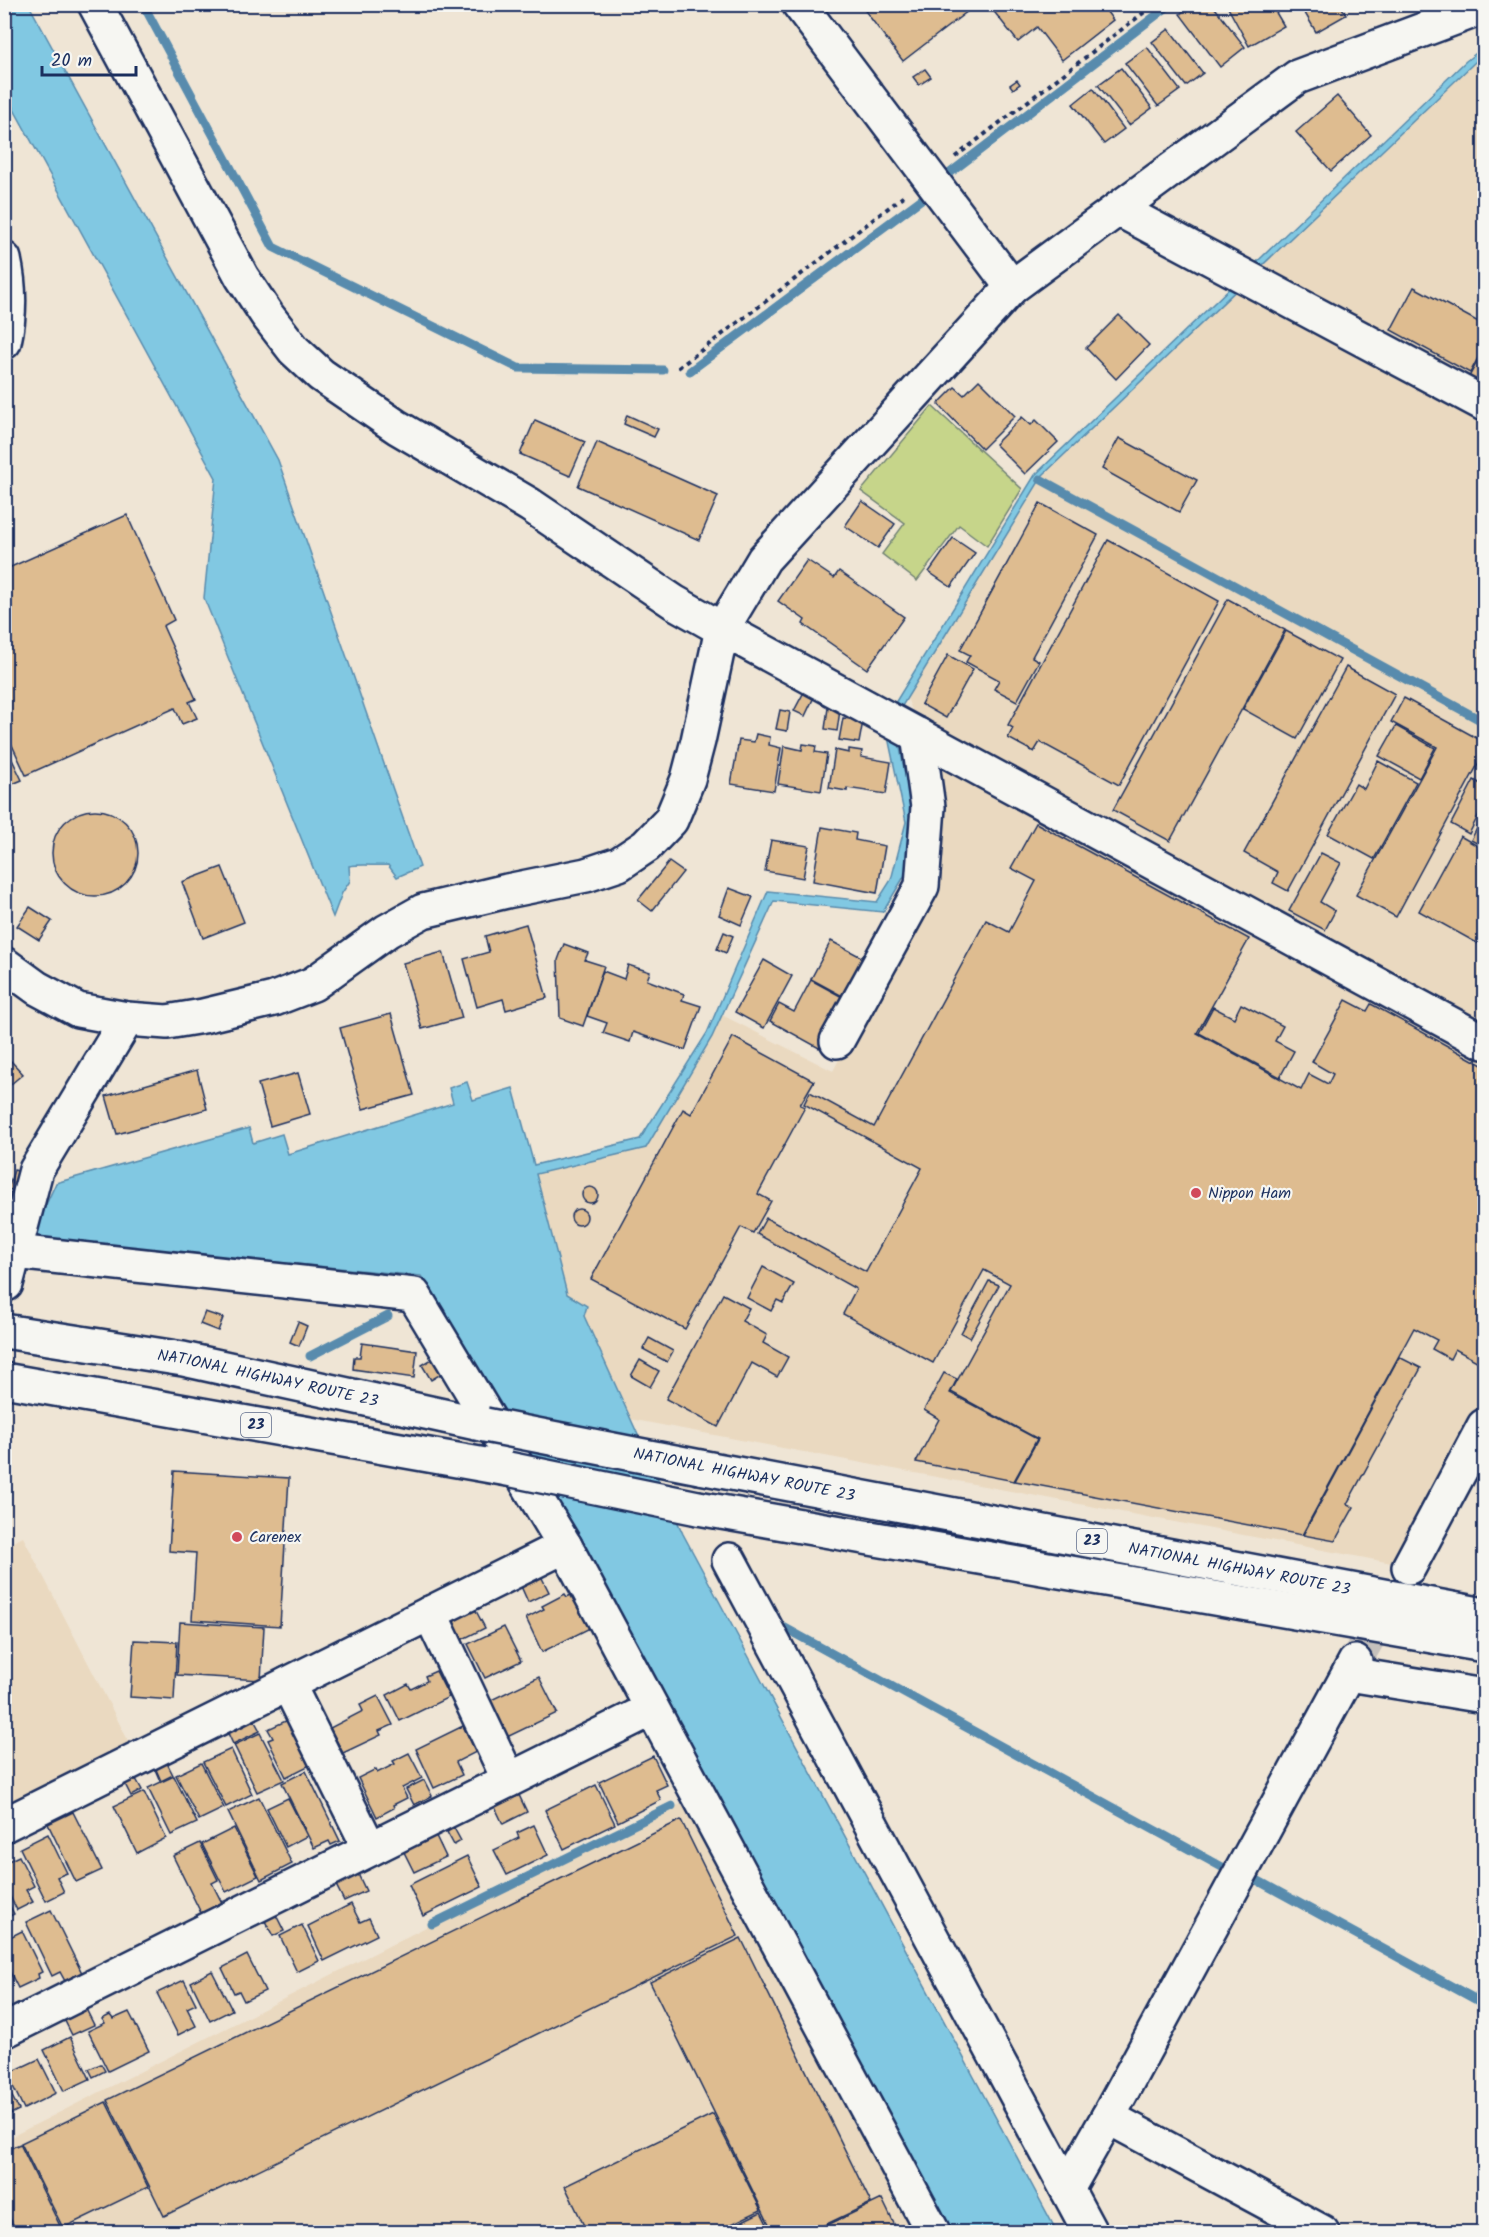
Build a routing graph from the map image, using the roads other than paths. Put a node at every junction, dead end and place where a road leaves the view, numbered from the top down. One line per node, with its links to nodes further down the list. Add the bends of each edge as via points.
1 (94, 4): 9 (main road, via 242,277 294,350 321,375 397,427 530,505 674,602)
2 (799, 4): 6 (main road)
3 (1485, 7): 4 (main road, via 1297,77)
4 (1118, 209): 6 (main road); 8 (main road)
5 (4, 259): 7 (main road, via 9,282)
6 (1012, 286): 9 (main road, via 764,559)
7 (4, 342)
8 (1485, 404)
9 (722, 629): 10 (main road); 12 (main road, via 688,779 671,820 646,846 619,864 586,875 423,911 387,931 313,984 274,999 167,1022)
10 (905, 728): 13 (main road, via 928,807 922,886); 14 (main road)
11 (4, 964): 12 (main road, via 78,1011)
12 (127, 1019): 15 (main road, via 36,1170)
13 (837, 1041)
14 (1485, 1042)
15 (16, 1248): 16 (main road); 24 (main road, via 414,1295)
16 (6, 1284)
17 (4, 1318): 19 (main road, 23)
18 (4, 1331): 19 (main road, NATIONAL HIGHWAY ROUTE 23 / 23)
19 (183, 1359): 28 (main road, NATIONAL HIGHWAY ROUTE 23 / 23, bridge, via 485,1425)
20 (4, 1380): 22 (main road, NATIONAL HIGHWAY ROUTE 23 / 23)
21 (4, 1400): 22 (main road, 23)
22 (177, 1411): 29 (main road, NATIONAL HIGHWAY ROUTE 23 / 23, bridge, via 508,1469 698,1508)
23 (1485, 1426): 26 (main road)
24 (565, 1546): 27 (main road); 32 (main road)
25 (729, 1560): 38 (main road)
26 (1409, 1567)
27 (430, 1613): 30 (main road); 33 (main road)
28 (1485, 1615)
29 (1485, 1645)
30 (288, 1684): 34 (main road); 35 (main road)
31 (1485, 1696): 37 (main road, via 1352,1668)
32 (652, 1708): 33 (main road); 39 (main road)
33 (509, 1779): 35 (main road)
34 (4, 1825)
35 (370, 1849): 36 (main road)
36 (4, 2031)
37 (1108, 2116): 38 (main road); 41 (main road)
38 (1067, 2189): 40 (main road)
39 (933, 2232)
40 (1090, 2232)
41 (1322, 2232)

